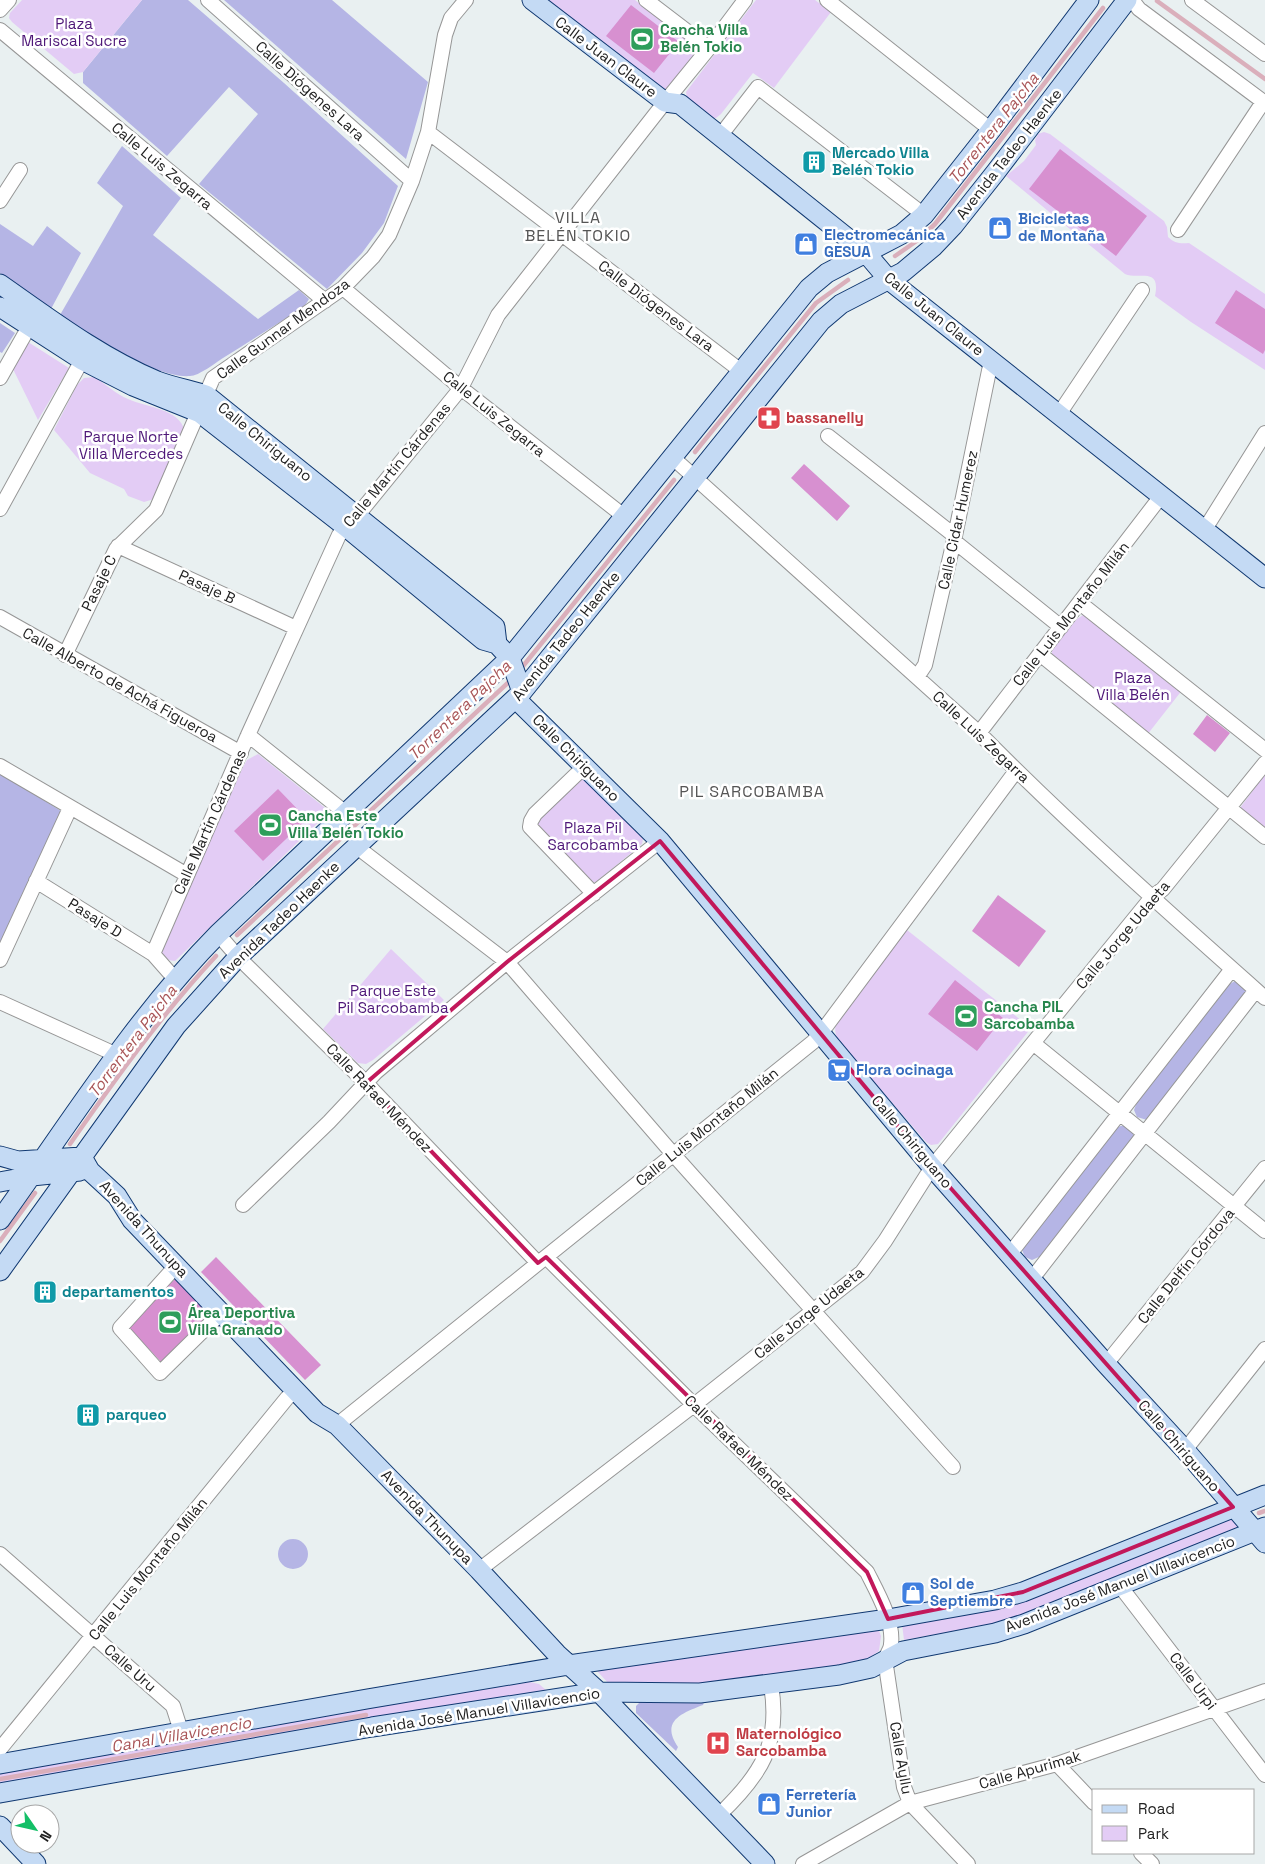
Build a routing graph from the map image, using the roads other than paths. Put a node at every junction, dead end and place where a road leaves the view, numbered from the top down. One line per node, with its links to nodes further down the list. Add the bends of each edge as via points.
1 (9, 0): 12 (street)
2 (208, 0): 22 (street, Calle Diógenes Lara)
3 (466, 0): 19 (street, Calle Gunnar Mendoza, via 451,18 445,35)
4 (532, 0): 16 (main road, Calle Juan Claure)
5 (646, 0): 14 (street)
6 (745, 0): 14 (street, Calle Martín Cárdenas)
7 (828, 0): 18 (street)
8 (1089, 0): 18 (main road, Avenida Tadeo Haenke)
9 (1127, 0): 28 (main road, Avenida Tadeo Haenke, via 953,226 918,260)
10 (1132, 0): 17 (street, via 1139,9)
11 (1192, 0): 15 (street)
12 (0, 10)
13 (0, 30): 32 (street, Calle Luis Zegarra)
14 (709, 48): 16 (street, Calle Martín Cárdenas)
15 (1265, 54)
16 (665, 102): 20 (main road, Calle Juan Claure, via 680,104); 26 (street, Calle Martín Cárdenas)
17 (1264, 103): 25 (street)
18 (991, 130): 24 (main road, Avenida Tadeo Haenke)
19 (428, 132): 22 (street, Calle Gunnar Mendoza); 26 (street, Calle Diógenes Lara)
20 (720, 136): 24 (street, via 758,87); 27 (main road, Calle Juan Claure)
21 (20, 170): 23 (street)
22 (412, 181): 30 (street, Calle Gunnar Mendoza, via 389,235)
23 (0, 201)
24 (924, 215): 27 (main road, Avenida Tadeo Haenke, via 902,234)
25 (1178, 230)
26 (561, 234): 37 (street, Calle Diógenes Lara); 39 (street, Calle Martín Cárdenas, via 498,315)
27 (866, 253): 28 (main road, Calle Juan Claure); 37 (main road, Avenida Tadeo Haenke, via 827,273 809,288)
28 (888, 280): 36 (main road, Calle Juan Claure); 46 (main road, Avenida Tadeo Haenke, via 828,313)
29 (0, 284): 34 (main road, Calle Chiriguano)
30 (343, 288): 32 (street, Calle Gunnar Mendoza); 39 (street, Calle Luis Zegarra)
31 (1142, 290): 42 (street)
32 (325, 301): 40 (street, Calle Gunnar Mendoza, via 213,378)
33 (0, 307): 34 (main road, Calle Chiriguano)
34 (34, 319): 35 (main road, Calle Chiriguano); 38 (street); 40 (main road, Calle Chiriguano, via 63,328 118,362 158,381)
35 (82, 360): 41 (main road, Calle Chiriguano); 48 (street)
36 (991, 361): 42 (main road, Calle Juan Claure); 52 (street, Calle Cidar Humerez)
37 (741, 371): 45 (main road, Avenida Tadeo Haenke)
38 (0, 378)
39 (460, 388): 49 (street, Calle Luis Zegarra); 50 (street, Calle Martín Cárdenas)
40 (206, 395): 41 (street, Calle Gunnar Mendoza); 50 (main road, Calle Chiriguano)
41 (200, 413): 50 (main road, Calle Chiriguano); 53 (street, Pasaje C, via 156,510)
42 (1059, 414): 47 (main road, Calle Juan Claure)
43 (1265, 433): 51 (street)
44 (828, 436): 52 (street)
45 (672, 457): 46 (street, Calle Luis Zegarra); 49 (main road, Avenida Tadeo Haenke)
46 (695, 476): 61 (street, Calle Luis Zegarra); 62 (main road, Avenida Tadeo Haenke)
47 (1162, 495): 51 (main road, Calle Juan Claure); 55 (street, Calle Luis Montaño Milán)
48 (0, 509)
49 (625, 517): 62 (main road, Avenida Tadeo Haenke)
50 (351, 521): 58 (street, Calle Martín Cárdenas, via 339,535); 62 (main road, Calle Chiriguano, via 495,628 497,644)
51 (1205, 529): 54 (main road, Calle Juan Claure)
52 (954, 539): 57 (street); 61 (street, Calle Cidar Humerez, via 926,665)
53 (118, 546): 58 (street, Pasaje B); 60 (street, Pasaje C)
54 (1265, 578)
55 (1080, 603): 57 (street, Calle Luis Montaño Milán); 65 (street)
56 (0, 617): 60 (street, Calle Alberto de Achá Figueroa)
57 (1061, 627): 59 (street, Calle Luis Montaño Milán)
58 (296, 628): 64 (street, Calle Martín Cárdenas)
59 (1040, 654): 63 (street, Calle Luis Montaño Milán); 72 (street)
60 (65, 655): 66 (street, Calle Alberto de Achá Figueroa)
61 (917, 677): 63 (street, Calle Luis Zegarra)
62 (516, 680): 69 (main road, Calle Chiriguano); 73 (main road, Avenida Tadeo Haenke); 76 (main road, Avenida Tadeo Haenke)
63 (979, 733): 70 (street, Calle Luis Zegarra)
64 (248, 735): 66 (street, Calle Martín Cárdenas); 73 (street)
65 (1265, 750)
66 (241, 753): 77 (street, Calle Martín Cárdenas)
67 (1265, 763): 72 (street, Calle Jorge Udaeta)
68 (0, 766): 71 (street)
69 (585, 766): 75 (main road, Calle Chiriguano); 79 (street, via 535,814 530,826)
70 (1016, 770): 80 (street, Calle Luis Zegarra); 90 (street, Calle Luis Montaño Milán)
71 (70, 808): 77 (street); 78 (street)
72 (1229, 808): 74 (street); 80 (street, Calle Jorge Udaeta, via 1163,889)
73 (347, 814): 81 (main road, Avenida Tadeo Haenke)
74 (1265, 836)
75 (660, 841): 79 (street); 90 (main road, Calle Chiriguano)
76 (357, 847): 83 (main road, Avenida Tadeo Haenke); 85 (street)
77 (187, 875): 82 (street, Calle Martín Cárdenas)
78 (36, 881): 82 (street, Pasaje D); 84 (street)
79 (594, 894): 85 (street)
80 (1152, 897): 86 (street, Calle Luis Zegarra); 91 (street, Calle Jorge Udaeta)
81 (220, 936): 83 (street, Calle Rafael Méndez); 87 (main road, Avenida Tadeo Haenke)
82 (153, 954): 87 (street)
83 (236, 954): 93 (street, Calle Rafael Méndez); 99 (main road, Avenida Tadeo Haenke, via 176,1026)
84 (0, 960)
85 (507, 962): 93 (street); 96 (street)
86 (1232, 969): 88 (street, Calle Luis Zegarra); 94 (street)
87 (175, 979): 92 (main road, Avenida Tadeo Haenke)
88 (1260, 994): 95 (street)
89 (0, 1002): 92 (street)
90 (821, 1033): 96 (street, Calle Luis Montaño Milán); 100 (main road, Calle Chiriguano)
91 (1033, 1043): 94 (street); 100 (street, Calle Jorge Udaeta)
92 (117, 1055): 98 (main road, Avenida Tadeo Haenke)
93 (366, 1083): 104 (street); 109 (street, Calle Rafael Méndez)
94 (1120, 1113): 95 (street); 108 (street)
95 (1145, 1134): 105 (street); 112 (street)
96 (673, 1154): 109 (street, Calle Luis Montaño Milán); 114 (street)
97 (0, 1156): 98 (main road, via 18,1161)
98 (44, 1158): 99 (main road); 102 (main road, Avenida Tadeo Haenke)
99 (82, 1167): 102 (main road); 110 (main road, Avenida Thunupa, via 117,1196 132,1220); 111 (main road, Avenida Tadeo Haenke)
100 (932, 1167): 108 (main road, Calle Chiriguano); 114 (street, Calle Jorge Udaeta, via 886,1241 862,1272)
101 (1265, 1168): 105 (street, Calle Delfín Córdova)
102 (32, 1176): 103 (main road); 106 (main road, Avenida Tadeo Haenke)
103 (0, 1182)
104 (243, 1205)
105 (1235, 1206): 107 (street); 116 (street, Calle Delfín Córdova)
106 (0, 1220)
107 (1265, 1231)
108 (1009, 1255): 112 (main road, Calle Chiriguano)
109 (542, 1260): 120 (street, Calle Rafael Méndez); 121 (street, Calle Luis Montaño Milán)
110 (176, 1266): 113 (main road, Avenida Thunupa); 113 (street, via 120,1328 160,1373)
111 (0, 1271)
112 (1031, 1280): 116 (main road, Calle Chiriguano)
113 (222, 1312): 119 (main road, Avenida Thunupa)
114 (813, 1312): 120 (street, Calle Jorge Udaeta); 123 (street)
115 (1265, 1349): 118 (street)
116 (1106, 1364): 122 (main road, Calle Chiriguano)
117 (1265, 1367): 118 (street)
118 (1246, 1374): 122 (street)
119 (296, 1391): 121 (main road, Avenida Thunupa, via 317,1412); 131 (street, Calle Luis Montaño Milán)
120 (694, 1405): 128 (street, Calle Jorge Udaeta); 130 (street, Calle Rafael Méndez, via 867,1572)
121 (337, 1425): 128 (main road, Avenida Thunupa)
122 (1185, 1450): 125 (main road, Calle Chiriguano)
123 (953, 1467)
124 (1265, 1495): 125 (main road, Avenida José Manuel Villavicencio)
125 (1233, 1507): 126 (main road, Calle Chiriguano); 130 (main road, Avenida José Manuel Villavicencio, via 1023,1592)
126 (1262, 1534): 129 (main road, Avenida José Manuel Villavicencio)
127 (0, 1554): 131 (street, Calle Uru)
128 (479, 1570): 133 (main road, Avenida Thunupa)
129 (1120, 1586): 132 (main road, Avenida José Manuel Villavicencio, via 1024,1624 903,1651); 137 (street, Calle Urpi)
130 (888, 1619): 132 (street, Calle Rafael Méndez, via 891,1644); 133 (main road, Avenida José Manuel Villavicencio)
131 (93, 1636): 138 (street, Calle Uru, via 173,1706); 139 (street, Calle Luis Montaño Milán)
132 (885, 1659): 134 (main road, Avenida José Manuel Villavicencio, via 871,1668); 145 (street, Calle Ayllu, via 904,1787)
133 (569, 1665): 136 (main road, Avenida Thunupa); 138 (main road, Avenida José Manuel Villavicencio)
134 (771, 1685): 136 (main road, Avenida José Manuel Villavicencio, via 700,1693); 146 (street, via 775,1706 769,1748 748,1784)
135 (1265, 1691): 137 (street, Calle Apurimak)
136 (599, 1692): 143 (main road, Avenida José Manuel Villavicencio, via 372,1727); 146 (main road, Avenida Thunupa)
137 (1215, 1710): 141 (street, Calle Apurimak); 142 (street, Calle Urpi)
138 (181, 1731): 140 (main road, Avenida José Manuel Villavicencio)
139 (0, 1749)
140 (0, 1764)
141 (1057, 1764): 144 (street); 145 (street, Calle Apurimak)
142 (1265, 1775)
143 (0, 1793)
144 (1092, 1801)
145 (910, 1803): 151 (street, Calle Apurimak); 152 (street, Calle Ayllu)
146 (719, 1815): 150 (main road, Avenida Thunupa)
147 (0, 1826): 149 (main road)
148 (1142, 1854): 153 (street)
149 (36, 1864)
150 (765, 1864)
151 (803, 1864)
152 (968, 1864)
153 (1152, 1864)

